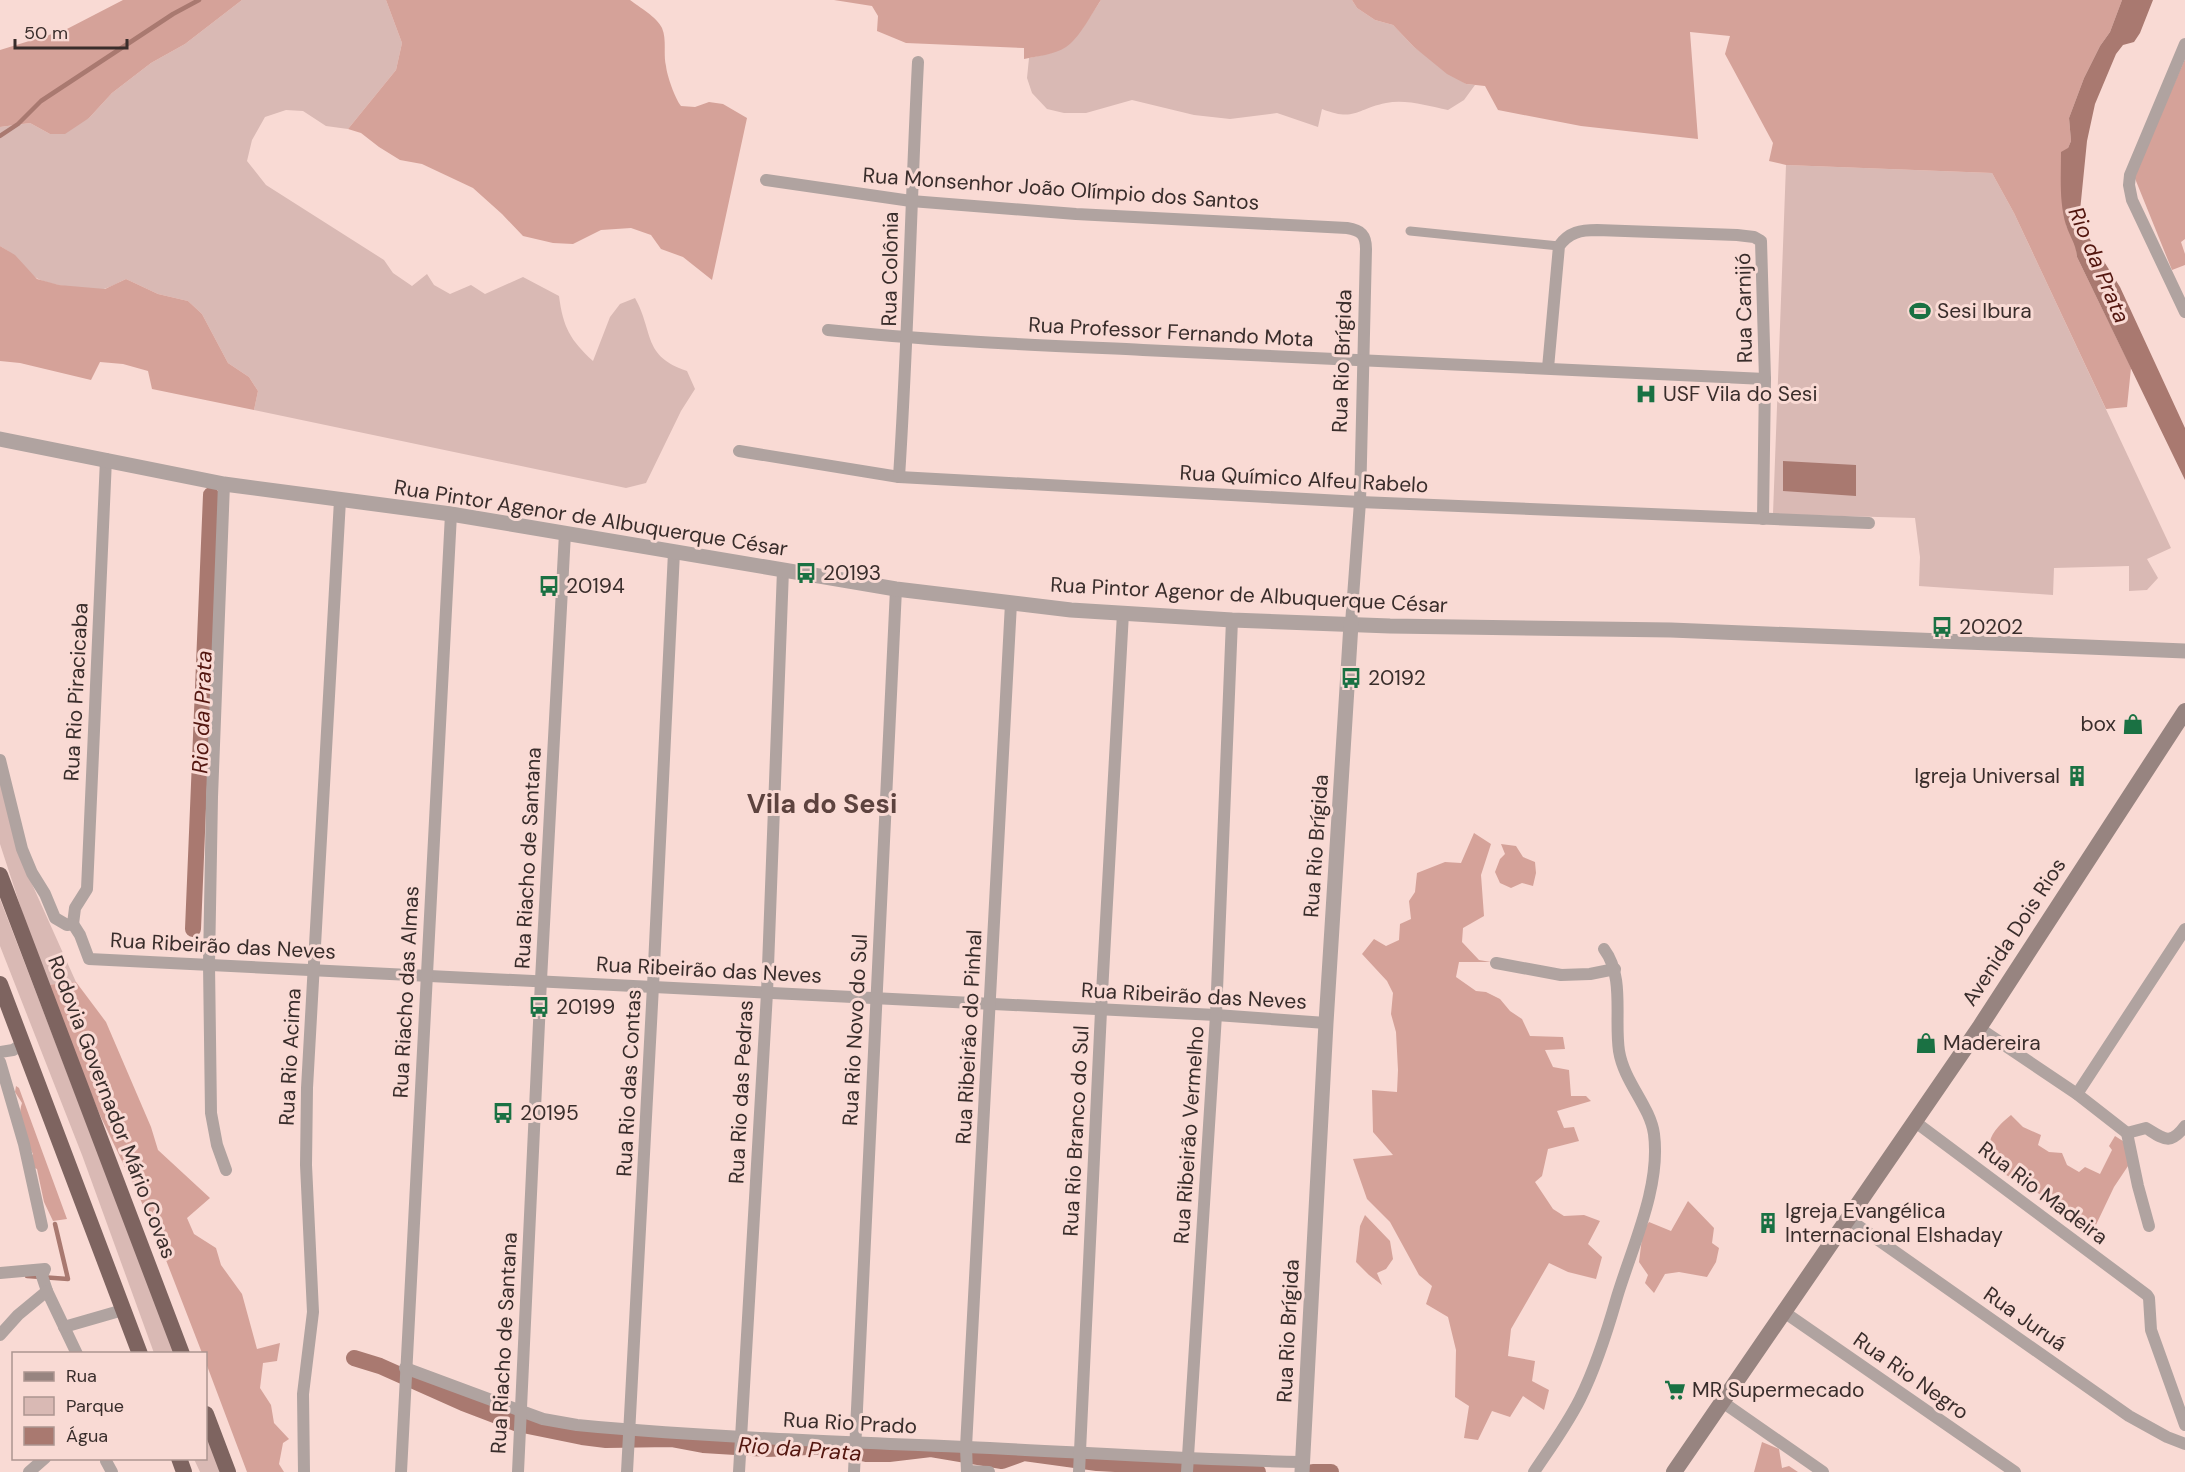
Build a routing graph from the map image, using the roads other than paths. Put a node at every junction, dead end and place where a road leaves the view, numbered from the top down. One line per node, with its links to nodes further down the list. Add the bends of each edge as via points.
1 (2185, 44): 8 (street, via 2139,151 2129,185 2132,200)
2 (918, 62): 4 (street, Rua Colônia)
3 (766, 180): 4 (street, Rua Monsenhor João Olímpio dos Santos)
4 (911, 201): 5 (street, Rua Monsenhor João Olímpio dos Santos); 10 (street, Rua Colônia)
5 (1353, 229): 11 (street, Rua Rio Brígida, via 1363,234 1366,242)
6 (1410, 231): 7 (street)
7 (1559, 246): 12 (street); 13 (street, Rua Carnijó, via 1570,235 1588,230 1737,235 1761,241)
8 (2185, 312)
9 (828, 330): 10 (street, Rua Professor Fernando Mota)
10 (908, 338): 11 (street, Rua Professor Fernando Mota); 17 (street, Rua Colônia)
11 (1362, 362): 12 (street, Rua Professor Fernando Mota); 20 (street, Rua Rio Brígida)
12 (1548, 368): 13 (street, Rua Professor Fernando Mota)
13 (1765, 379): 22 (street, Rua Carnijó)
14 (0, 439): 16 (street, Rua Pintor Agenor de Albuquerque César)
15 (739, 452): 17 (street, Rua Químico Alfeu Rabelo)
16 (106, 459): 18 (street, Rua Pintor Agenor de Albuquerque César); 36 (street, Rua Rio Piracicaba, via 87,889 75,908)
17 (899, 477): 20 (street, Rua Químico Alfeu Rabelo)
18 (224, 484): 19 (street, Rua Pintor Agenor de Albuquerque César); 40 (street)
19 (340, 500): 21 (street, Rua Pintor Agenor de Albuquerque César); 42 (street, Rua Rio Acima)
20 (1360, 501): 22 (street, Rua Químico Alfeu Rabelo); 31 (street, Rua Rio Brígida)
21 (451, 514): 24 (street, Rua Pintor Agenor de Albuquerque César); 43 (street, Rua Riacho das Almas)
22 (1763, 519): 23 (street, Rua Químico Alfeu Rabelo)
23 (1869, 523)
24 (565, 533): 25 (street, Rua Pintor Agenor de Albuquerque César); 44 (street, Rua Riacho de Santana)
25 (674, 552): 26 (street, Rua Pintor Agenor de Albuquerque César); 46 (street, Rua Rio das Contas)
26 (783, 570): 27 (street, Rua Pintor Agenor de Albuquerque César); 47 (street, Rua Rio das Pedras)
27 (896, 589): 28 (street, Rua Pintor Agenor de Albuquerque César); 48 (street, Rua Rio Novo do Sul)
28 (1011, 603): 29 (street, Rua Pintor Agenor de Albuquerque César); 49 (street, Rua Ribeirão do Pinhal)
29 (1123, 613): 30 (street, Rua Pintor Agenor de Albuquerque César); 50 (street, Rua Rio Branco do Sul)
30 (1232, 620): 31 (street, Rua Pintor Agenor de Albuquerque César); 51 (street, Rua Ribeirão Vermelho)
31 (1351, 624): 32 (street, Rua Pintor Agenor de Albuquerque César, via 1671,630); 52 (street, Rua Rio Brígida)
32 (2185, 651)
33 (2185, 711): 53 (main road, Avenida Dois Rios)
34 (0, 760): 36 (street, via 22,849 32,873 55,918)
35 (0, 875): 73 (highway, Rodovia Governador Mário Covas)
36 (73, 924): 40 (street, Rua Ribeirão das Neves, via 89,959)
37 (2185, 928): 57 (street)
38 (1604, 950): 41 (street)
39 (1496, 963): 41 (street, via 1562,975)
40 (208, 964): 42 (street, Rua Ribeirão das Neves); 61 (street, via 211,1113)
41 (1614, 969): 99 (street, via 1620,1059 1651,1122 1655,1146 1652,1172 1612,1318 1587,1384)
42 (314, 971): 43 (street, Rua Ribeirão das Neves); 92 (street, Rua Rio Acima, via 306,1166 313,1312 303,1394)
43 (427, 976): 44 (street, Rua Ribeirão das Neves); 74 (street, Rua Riacho das Almas)
44 (541, 980): 46 (street, Rua Ribeirão das Neves); 76 (street, Rua Riacho de Santana)
45 (0, 984): 54 (highway)
46 (654, 986): 47 (street, Rua Ribeirão das Neves); 79 (street, Rua Rio das Contas)
47 (767, 993): 48 (street, Rua Ribeirão das Neves); 80 (street, Rua Rio das Pedras)
48 (875, 999): 49 (street, Rua Ribeirão das Neves); 82 (street, Rua Rio Novo do Sul)
49 (990, 1004): 50 (street, Rua Ribeirão das Neves); 83 (street, Rua Ribeirão do Pinhal)
50 (1101, 1011): 51 (street, Rua Ribeirão das Neves); 84 (street, Rua Rio Branco do Sul)
51 (1216, 1015): 52 (street, Rua Ribeirão das Neves); 87 (street, Rua Ribeirão Vermelho)
52 (1326, 1023): 88 (street, Rua Rio Brígida)
53 (1979, 1028): 57 (street); 58 (main road, Avenida Dois Rios)
54 (22, 1044): 55 (street); 67 (highway)
55 (0, 1052)
56 (0, 1062): 63 (street)
57 (2077, 1094): 60 (street)
58 (1914, 1121): 62 (main road, Avenida Dois Rios); 78 (street, Rua Rio Madeira, via 2148,1296 2151,1330)
59 (2185, 1126): 60 (street, via 2170,1139 2146,1128)
60 (2127, 1133): 64 (street)
61 (226, 1170)
62 (1847, 1218): 68 (main road, Avenida Dois Rios); 81 (street, Rua Juruá, via 2129,1416)
63 (42, 1226)
64 (2149, 1226)
65 (0, 1273): 66 (street)
66 (45, 1280): 69 (street); 70 (street)
67 (123, 1310): 69 (street); 72 (highway)
68 (1784, 1312): 75 (main road, Avenida Dois Rios); 102 (street, Rua Rio Negro)
69 (64, 1327): 71 (street)
70 (0, 1335)
71 (76, 1352)
72 (140, 1352)
73 (182, 1352)
74 (405, 1374): 76 (street, Rua Rio Prado); 93 (street, Rua Riacho das Almas)
75 (1721, 1401): 100 (main road, Avenida Dois Rios); 101 (street)
76 (520, 1412): 79 (street, Rua Rio Prado, via 558,1422); 94 (street, Rua Riacho de Santana)
77 (207, 1417): 91 (highway)
78 (2185, 1425)
79 (629, 1431): 80 (street, Rua Rio Prado); 95 (street, Rua Rio das Contas)
80 (740, 1438): 82 (street, Rua Rio Prado); 96 (street, Rua Rio das Pedras)
81 (2185, 1444)
82 (854, 1445): 83 (street, Rua Rio Prado); 86 (street, Rua Rio Novo do Sul)
83 (966, 1449): 84 (street, Rua Rio Prado); 89 (street, Rua Ribeirão do Pinhal)
84 (1080, 1455): 87 (street, Rua Rio Prado); 98 (street, Rua Rio Branco do Sul)
85 (43, 1460): 90 (street)
86 (854, 1466)
87 (1187, 1466): 88 (street, Rua Rio Prado)
88 (1302, 1466)
89 (967, 1470): 97 (street)
90 (29, 1472)
91 (228, 1472)
92 (304, 1472)
93 (401, 1472)
94 (518, 1472)
95 (627, 1472)
96 (739, 1472)
97 (989, 1472)
98 (1078, 1472)
99 (1533, 1472)
100 (1674, 1472)
101 (1823, 1472)
102 (2015, 1472)

